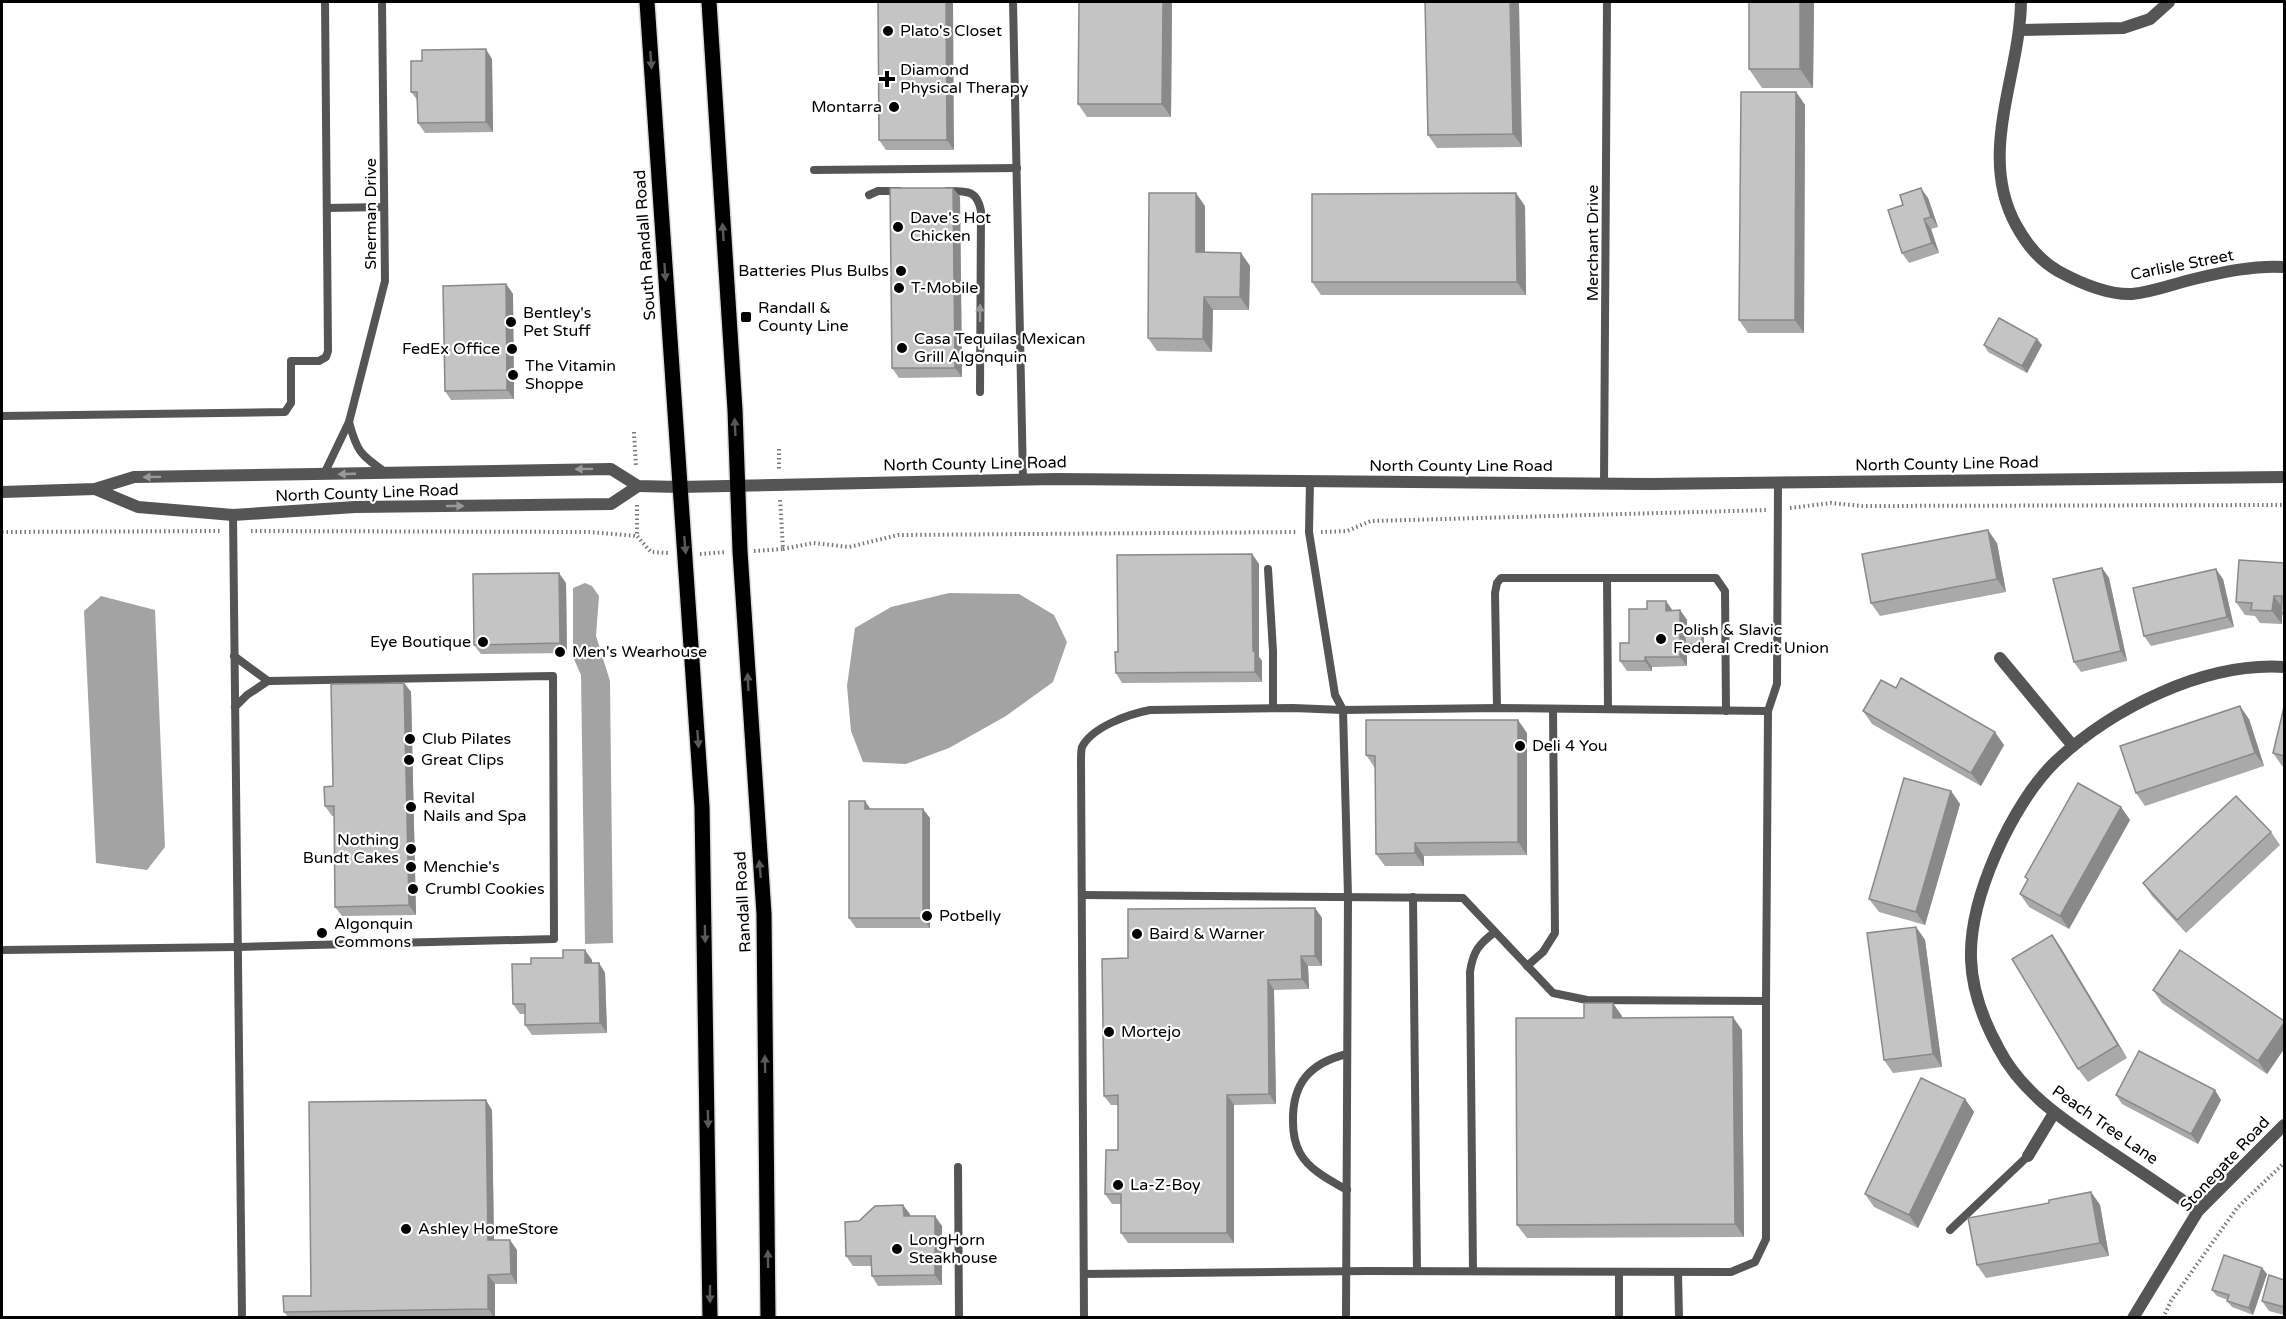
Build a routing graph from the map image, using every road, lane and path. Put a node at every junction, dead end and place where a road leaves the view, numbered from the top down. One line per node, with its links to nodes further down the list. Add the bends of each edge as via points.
1 (325, 2): 16 (lane)
2 (382, 2): 15 (lane, Sherman Drive)
3 (647, 2): 33 (main road, South Randall Road, one-way to 33)
4 (709, 2): 31 (main road, one-way to 4)
5 (1013, 2): 10 (lane)
6 (1607, 2): 30 (lane, Merchant Drive)
7 (2021, 2): 9 (street, Carlisle Street)
8 (2169, 2): 9 (street, via 2150,19 2123,28)
9 (2021, 30): 17 (street, Carlisle Street, via 2000,138 1999,165 2010,215 2045,264 2094,288 2129,294 2243,270)
10 (1017, 168): 11 (lane); 26 (lane)
11 (814, 170)
12 (902, 191): 14 (lane)
13 (938, 191): 18 (lane, one-way to 13, via 979,201 962,191)
14 (869, 195)
15 (384, 207): 16 (lane); 20 (lane, Sherman Drive, via 385,281)
16 (327, 208): 19 (lane, via 328,351 319,361 291,361 291,403 285,412)
17 (2284, 267)
18 (980, 392)
19 (2, 416)
20 (349, 422): 23 (lane, via 362,455); 24 (lane, Sherman Drive)
21 (634, 432): 32 (path)
22 (779, 449): 29 (path)
23 (386, 473): 24 (street, North County Line Road, one-way to 24); 32 (street, North County Line Road, one-way to 23, via 611,469)
24 (324, 474): 34 (street, North County Line Road, one-way to 34, via 134,477)
25 (2284, 477): 28 (street, North County Line Road)
26 (1023, 479): 27 (street, North County Line Road); 29 (street, North County Line Road)
27 (1310, 481): 30 (street, North County Line Road); 41 (lane)
28 (1778, 483): 30 (street, North County Line Road); 37 (lane)
29 (779, 484): 31 (street, North County Line Road); 43 (path)
30 (1604, 484)
31 (738, 485): 33 (street, North County Line Road); 44 (main road, Randall Road)
32 (638, 486): 33 (street, North County Line Road); 38 (street, North County Line Road, one-way to 32, via 355,507 611,504); 42 (path)
33 (679, 486): 45 (main road, one-way to 45)
34 (95, 489): 35 (street, North County Line Road); 38 (street, North County Line Road, via 138,507)
35 (2, 492)
36 (2284, 505): 37 (path, via 1831,503)
37 (1778, 510): 41 (path, via 1371,521 1347,531); 59 (lane, via 1777,684)
38 (233, 515): 40 (lane)
39 (2, 531): 40 (path)
40 (233, 531): 42 (path, via 589,532); 48 (lane)
41 (1309, 532): 43 (path, via 898,535 849,547 813,543); 57 (lane, via 1335,695)
42 (637, 536): 45 (path, via 651,552)
43 (783, 549): 44 (path)
44 (740, 551): 45 (path); 87 (main road, Randall Road, one-way to 44, via 764,914)
45 (686, 554): 86 (main road, one-way to 86, via 702,807)
46 (1268, 568): 53 (lane)
47 (1607, 578): 54 (lane, via 1501,578 1496,593); 56 (lane); 58 (lane, via 1716,578 1721,583 1725,591)
48 (234, 656): 51 (lane); 52 (lane)
49 (2000, 658): 60 (street)
50 (2284, 667): 60 (street, Peach Tree Lane, via 2233,670 2174,687 2125,711)
51 (268, 681): 52 (lane); 65 (lane, via 553,676 554,939)
52 (235, 707): 65 (lane)
53 (1273, 708): 57 (lane); 61 (lane, via 1150,710 1127,715 1098,730 1082,747)
54 (1497, 708): 55 (lane); 57 (lane)
55 (1553, 709): 56 (lane); 67 (lane, via 1555,933 1543,952)
56 (1608, 709): 58 (lane)
57 (1342, 710): 62 (lane)
58 (1726, 711): 59 (lane)
59 (1768, 711): 68 (lane)
60 (2073, 746): 70 (street, Peach Tree Lane, via 2053,764 2013,818 1982,892 1971,958 1980,1008 1999,1050 2014,1073)
61 (1082, 895): 62 (lane); 83 (lane)
62 (1348, 896): 63 (lane); 69 (lane)
63 (1413, 897): 64 (lane, via 1463,898); 79 (lane)
64 (1495, 932): 67 (lane); 80 (lane, via 1480,943 1470,972)
65 (238, 947): 66 (lane); 85 (lane)
66 (2, 950)
67 (1527, 966): 68 (lane, via 1553,993 1587,1000)
68 (1766, 1001): 82 (lane, via 1766,1239 1755,1262 1731,1272)
69 (1347, 1054): 75 (lane); 75 (lane, via 1326,1060 1303,1078 1293,1112 1293,1133 1300,1154 1325,1178)
70 (2054, 1113): 72 (street); 76 (street, Peach Tree Lane)
71 (2284, 1125): 76 (street, Stonegate Road)
72 (2028, 1156): 77 (lane)
73 (2284, 1163): 93 (path, via 2237,1208)
74 (958, 1167): 88 (lane)
75 (1347, 1190): 78 (lane)
76 (2199, 1210): 84 (street, Stonegate Road)
77 (1950, 1230)
78 (1346, 1271): 79 (lane); 83 (lane); 90 (lane)
79 (1417, 1271): 80 (lane)
80 (1473, 1271): 81 (lane)
81 (1619, 1272): 82 (lane); 91 (lane)
82 (1678, 1272): 92 (lane)
83 (1084, 1274): 89 (lane)
84 (2136, 1316)
85 (242, 1317)
86 (710, 1317)
87 (768, 1317)
88 (959, 1317)
89 (1084, 1317)
90 (1346, 1317)
91 (1619, 1317)
92 (1679, 1317)
93 (2163, 1317)

